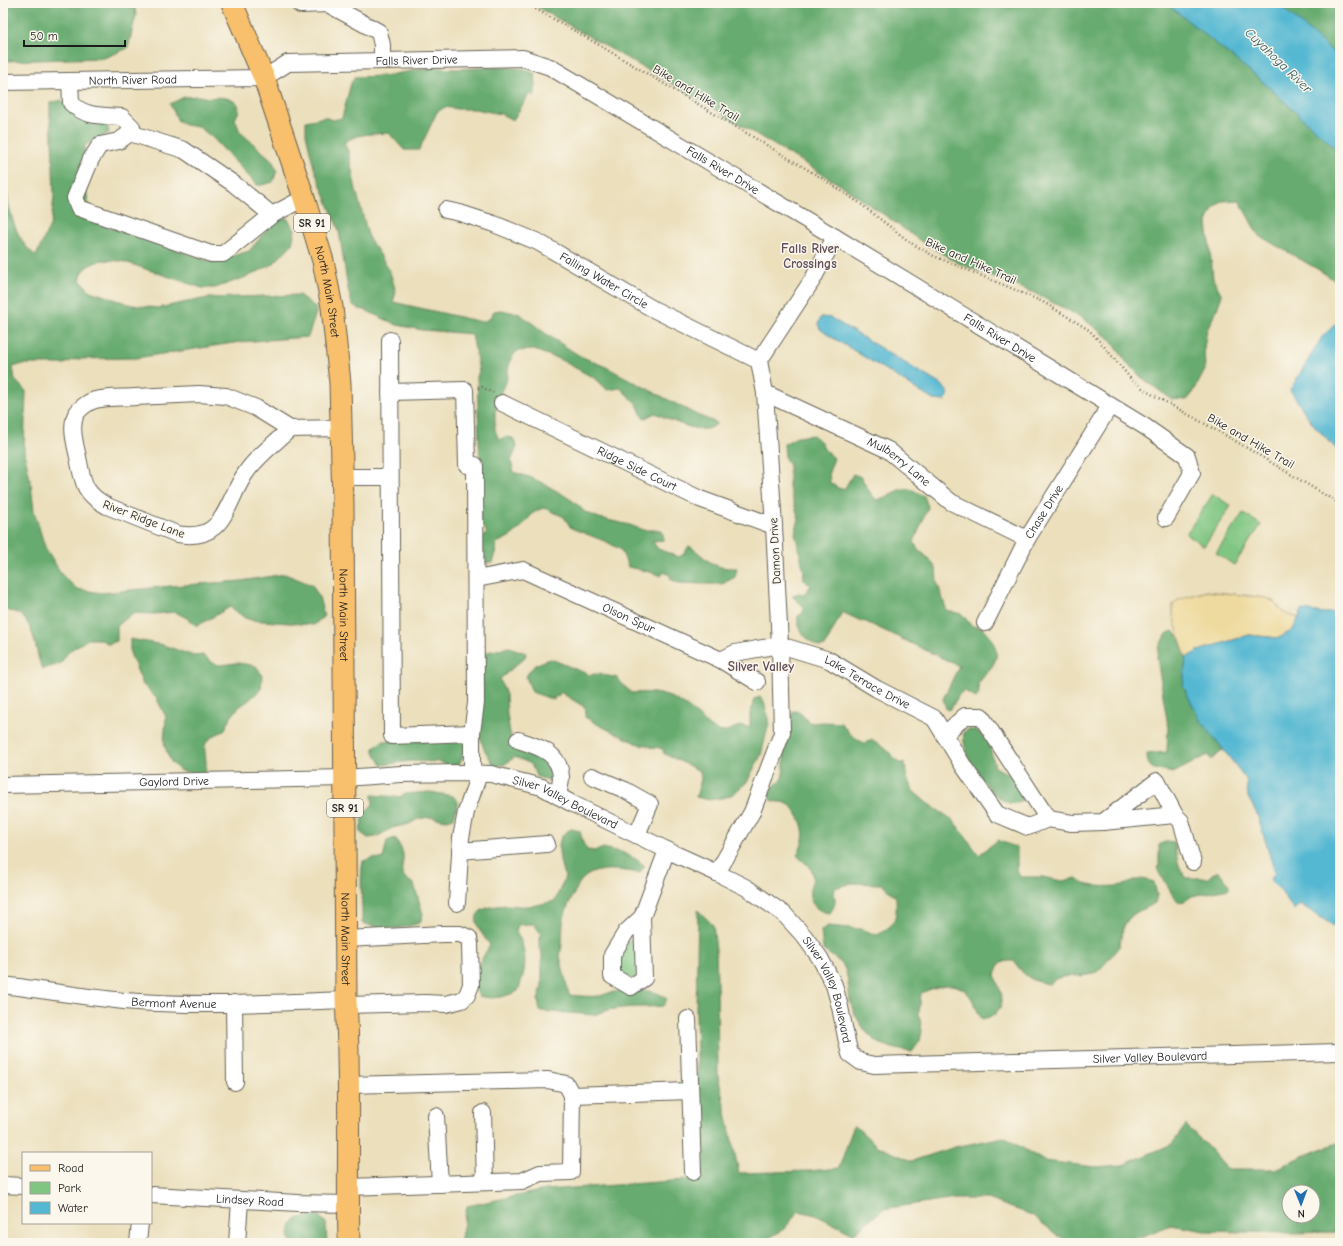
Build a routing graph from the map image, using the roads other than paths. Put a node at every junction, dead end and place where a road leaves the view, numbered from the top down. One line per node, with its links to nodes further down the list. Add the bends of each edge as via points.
1 (232, 3): 4 (main road, North Main Street / SR 91)
2 (300, 5): 3 (street, via 328,4 379,32)
3 (382, 60): 4 (street, Falls River Drive, via 288,62); 11 (street, Falls River Drive, via 523,58 550,67)
4 (264, 78): 5 (street, North River Road); 8 (main road, North Main Street / SR 91)
5 (70, 81): 6 (street, North River Road); 7 (street, via 71,103 79,111 122,117 132,127)
6 (3, 82)
7 (130, 133): 10 (street, via 184,150 234,184); 10 (street, via 119,142 100,145 91,159 75,198 79,208 211,254 223,254)
8 (304, 198): 10 (street); 18 (main road, North Main Street / SR 91, via 323,261 332,307 340,383)
9 (446, 210): 13 (street, Falling Water Circle, via 494,224 538,242 653,309)
10 (272, 215)
11 (835, 237): 13 (street, via 813,279); 17 (street, Falls River Drive)
12 (390, 340): 14 (street)
13 (759, 361): 15 (street, Damon Drive)
14 (390, 392): 21 (street); 25 (street, via 465,390 467,465 475,465)
15 (765, 393): 23 (street, Damon Drive); 24 (street, Mulberry Lane, via 888,450 951,502)
16 (502, 403): 23 (street, Ridge Side Court, via 700,499)
17 (1110, 406): 22 (street, Falls River Drive, via 1187,456 1192,473); 24 (street, Chase Drive)
18 (341, 428): 19 (street); 20 (main road, North Main Street / SR 91)
19 (290, 429): 19 (street, River Ridge Lane, via 244,475 226,512 214,529 206,534 188,536 97,501 83,480 74,423 76,414 94,400 199,394 226,396 256,408)
20 (343, 477): 21 (street); 35 (main road, North Main Street / SR 91)
21 (390, 477): 30 (street, via 392,736)
22 (1166, 518)
23 (774, 526): 27 (street, Damon Drive)
24 (1028, 539): 26 (street, Chase Drive)
25 (476, 579): 28 (street, Olson Spur, via 523,570); 30 (street, via 476,703)
26 (985, 623)
27 (780, 645): 28 (street, via 734,653); 31 (street, Lake Terrace Drive, via 829,660 934,718); 46 (street, Damon Drive, via 782,733 752,812)
28 (721, 660): 29 (street, Olson Spur)
29 (757, 682)
30 (472, 733): 33 (street)
31 (944, 735): 39 (street, Lake Terrace Drive, via 997,814 1028,827); 39 (street, via 965,716 981,716)
32 (518, 740): 37 (street, via 540,747 551,754 561,777)
33 (475, 774): 35 (street, Silver Valley Boulevard, via 401,774); 37 (street, Silver Valley Boulevard, via 491,774 542,787); 44 (street)
34 (592, 776): 41 (street, via 650,804)
35 (344, 778): 36 (street, Gaylord Drive); 49 (main road, North Main Street / SR 91)
36 (3, 785)
37 (558, 796): 41 (street, Silver Valley Boulevard)
38 (1175, 815): 40 (street); 40 (street, via 1157,781); 45 (street, via 1181,821)
39 (1048, 819): 40 (street, via 1072,823)
40 (1103, 822)
41 (637, 835): 43 (street, Silver Valley Boulevard)
42 (547, 844): 44 (street)
43 (667, 850): 46 (street, Silver Valley Boulevard); 48 (street)
44 (460, 851): 47 (street)
45 (1193, 862)
46 (717, 873): 54 (street, Silver Valley Boulevard, via 747,888 784,914 804,936 820,958 834,985 850,1054 861,1062 874,1065)
47 (457, 903)
48 (642, 917)
49 (346, 939): 51 (main road, North Main Street / SR 91); 51 (street, Bermont Avenue, via 460,934 469,938 472,985 462,1000 446,1004)
50 (3, 985): 52 (street, Bermont Avenue, via 124,1001)
51 (346, 1002): 52 (street, Bermont Avenue); 56 (main road, North Main Street / SR 91)
52 (234, 1003): 55 (street)
53 (688, 1019): 57 (street)
54 (1340, 1052)
55 (235, 1082)
56 (348, 1085): 58 (street, via 548,1080 566,1084); 67 (main road, North Main Street / SR 91)
57 (690, 1091): 58 (street); 61 (street)
58 (572, 1095): 62 (street, Lindsey Road, via 571,1172 540,1173 522,1181)
59 (483, 1113): 62 (street)
60 (436, 1116): 63 (street)
61 (693, 1172)
62 (485, 1182): 63 (street, Lindsey Road)
63 (440, 1184): 67 (street, Lindsey Road)
64 (3, 1185): 65 (street)
65 (22, 1186)
66 (152, 1195): 68 (street, Lindsey Road)
67 (348, 1196): 68 (street, Lindsey Road); 72 (main road, North Main Street / SR 91)
68 (240, 1200): 71 (street)
69 (140, 1224): 70 (street)
70 (138, 1243)
71 (237, 1243)
72 (349, 1243)

